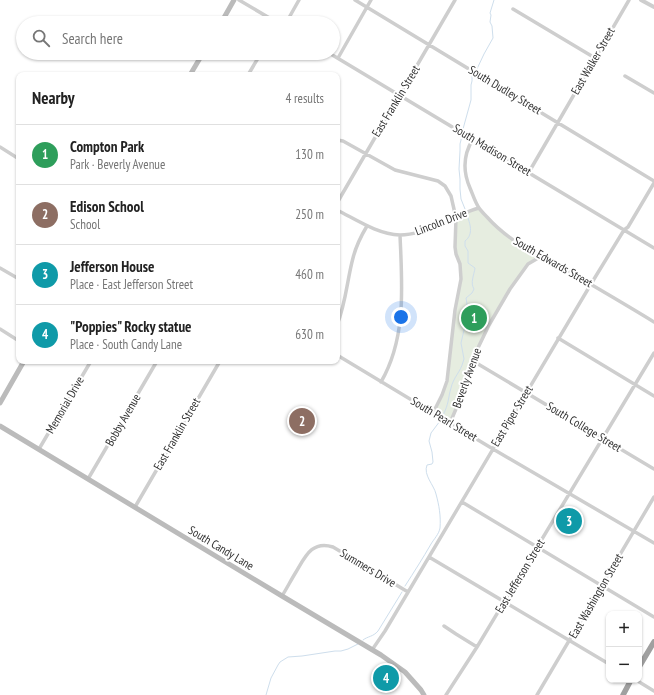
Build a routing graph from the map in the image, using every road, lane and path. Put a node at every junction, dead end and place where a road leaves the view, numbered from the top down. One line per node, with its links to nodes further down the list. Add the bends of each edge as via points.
1 (234, 0): 12 (main road)
2 (239, 0): 13 (street)
3 (299, 0): 14 (street)
4 (355, 0): 9 (street, South Dudley Street)
5 (371, 0): 9 (street)
6 (455, 0): 15 (street, East Franklin Street)
7 (629, 0): 17 (street, East Walker Street)
8 (641, 0): 10 (street)
9 (367, 7): 15 (street, South Dudley Street); 16 (street)
10 (654, 7)
11 (513, 9): 17 (street)
12 (225, 16)
13 (266, 16)
14 (290, 16)
15 (429, 45): 25 (street, East Franklin Street); 26 (street, South Dudley Street)
16 (340, 54)
17 (595, 58): 26 (street, East Walker Street)
18 (340, 59): 25 (street, South Madison Street)
19 (199, 60): 21 (main road)
20 (257, 60): 22 (street)
21 (192, 72)
22 (250, 72)
23 (625, 76): 24 (street)
24 (654, 93)
25 (400, 95): 27 (street, South Madison Street); 30 (street, East Franklin Street)
26 (558, 122): 32 (street, East Walker Street); 33 (street, South Dudley Street)
27 (473, 139): 32 (street, South Madison Street); 35 (street, South Edwards Street, via 467,152 465,170 467,183)
28 (340, 140): 30 (street)
29 (0, 147): 31 (street)
30 (365, 153): 34 (street, East Franklin Street); 37 (street, via 395,170 442,183 449,192)
31 (16, 157)
32 (529, 172): 39 (street, South Madison Street)
33 (654, 182): 39 (street, East Piper Street)
34 (340, 197)
35 (479, 208): 37 (street, Lincoln Drive); 42 (street, South Edwards Street, via 514,241)
36 (340, 212): 38 (street, Lincoln Drive)
37 (456, 218): 40 (street, Lincoln Drive, via 421,232); 63 (street, via 455,247 461,278 447,381)
38 (367, 226): 40 (street, Lincoln Drive); 46 (street, via 354,256)
39 (624, 230): 41 (street, South Madison Street); 45 (street, East Piper Street)
40 (400, 235): 58 (street, via 399,332 392,359)
41 (654, 248)
42 (540, 257): 45 (street, South Edwards Street); 53 (street, Beverly Avenue, via 528,264 510,289 483,337)
43 (0, 268): 44 (street)
44 (16, 277)
45 (591, 284): 47 (street, South Edwards Street); 49 (street, East Piper Street)
46 (340, 318)
47 (654, 322)
48 (0, 330): 50 (street)
49 (558, 338): 59 (street); 60 (street, East Piper Street)
50 (16, 339)
51 (654, 353): 59 (street, East Jefferson Street)
52 (340, 357): 58 (street, South Pearl Street)
53 (473, 361): 60 (street, South College Street); 64 (street, Beverly Avenue)
54 (22, 364): 62 (main road)
55 (89, 364): 67 (street, Memorial Drive)
56 (156, 364): 70 (street, Bobby Avenue)
57 (218, 364): 74 (street, East Franklin Street)
58 (381, 382): 63 (street, South Pearl Street)
59 (635, 384): 61 (street); 66 (street, East Jefferson Street)
60 (526, 392): 66 (street, South College Street); 68 (street, East Piper Street)
61 (654, 396)
62 (0, 403)
63 (433, 413): 64 (street, South Pearl Street)
64 (450, 423): 68 (street, South Pearl Street)
65 (0, 426): 67 (main road, South Candy Lane)
66 (603, 438): 69 (street, South College Street); 71 (street, East Jefferson Street)
67 (39, 449): 70 (main road, South Candy Lane)
68 (493, 449): 71 (street, South Pearl Street); 73 (street, East Piper Street)
69 (654, 470)
70 (88, 479): 74 (main road, South Candy Lane)
71 (569, 493): 75 (street, South Pearl Street); 77 (street, East Jefferson Street)
72 (654, 497): 75 (street, East Washington Street)
73 (462, 502): 77 (street); 78 (street, East Piper Street)
74 (135, 507): 81 (main road, South Candy Lane)
75 (634, 531): 76 (street, South Pearl Street); 79 (street, East Washington Street)
76 (654, 543)
77 (537, 547): 79 (street); 82 (street, East Jefferson Street)
78 (429, 557): 80 (street, East Piper Street); 82 (street)
79 (601, 586): 83 (street); 85 (street, East Washington Street)
80 (408, 592): 81 (street, Summers Drive, via 333,547 324,546 306,555); 88 (street, East Piper Street)
81 (282, 596): 88 (main road, South Candy Lane)
82 (504, 602): 85 (street); 87 (street, East Jefferson Street)
83 (654, 617)
84 (444, 626): 87 (street)
85 (570, 640): 89 (street); 96 (street, East Washington Street)
86 (654, 642): 90 (highway)
87 (477, 647): 95 (street, East Jefferson Street)
88 (372, 650): 94 (main road, South Candy Lane, via 405,672)
89 (606, 662)
90 (642, 662)
91 (630, 683): 97 (highway)
92 (641, 683): 93 (street)
93 (654, 691)
94 (424, 695)
95 (446, 695)
96 (537, 695)
97 (623, 695)

